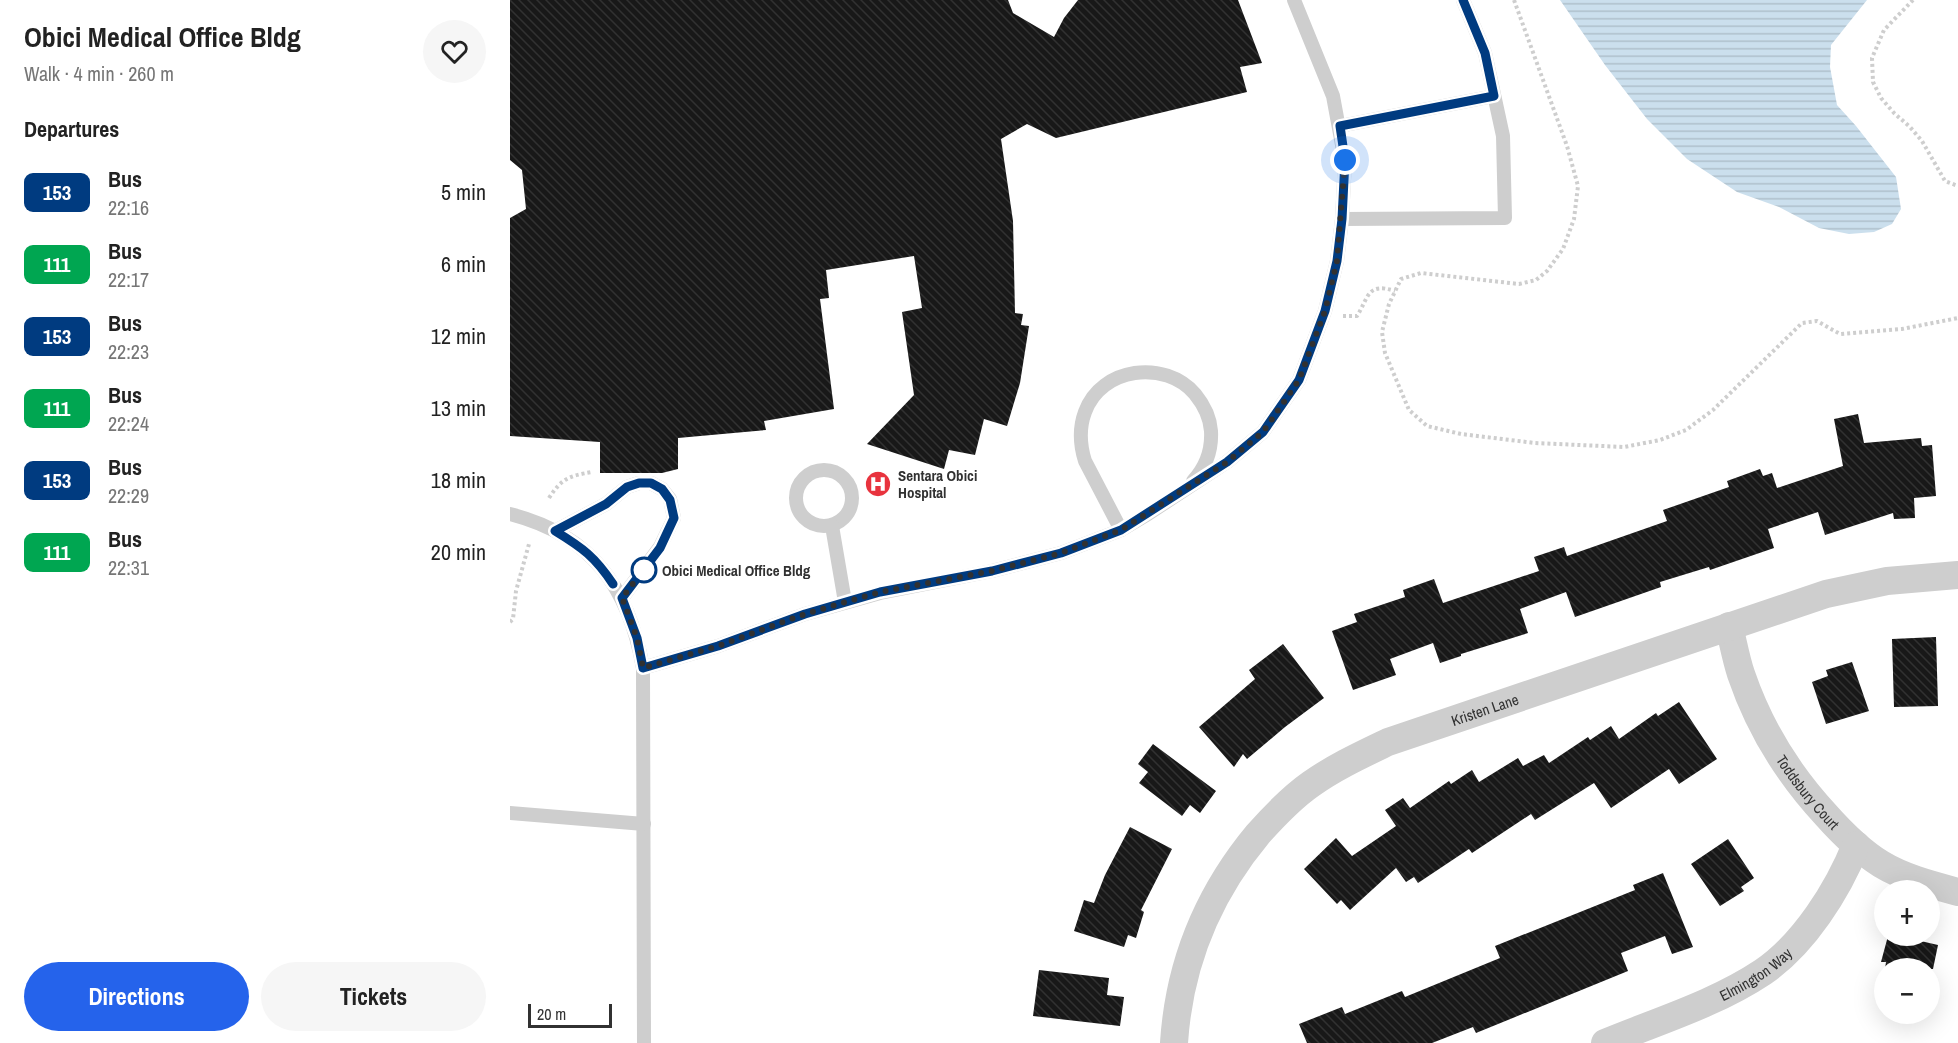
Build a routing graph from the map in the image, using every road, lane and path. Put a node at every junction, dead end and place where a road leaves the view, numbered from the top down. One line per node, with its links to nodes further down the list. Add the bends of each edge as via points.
1 (1294, 0): 6 (lane, via 1333,96)
2 (1463, 0): 5 (lane, via 1485,53)
3 (1514, 0): 9 (path, via 1578,186 1574,219 1563,249 1536,280 1519,284 1421,273 1401,279)
4 (1913, 0): 7 (path, via 1884,30 1872,58 1873,82 1881,98 1922,141 1945,181)
5 (1494, 96): 6 (lane); 8 (lane, via 1503,136 1505,218)
6 (1340, 126): 8 (lane, via 1345,160)
7 (1958, 186)
8 (1342, 219): 10 (lane)
9 (1395, 291): 10 (path, via 1375,289 1367,295 1357,316); 11 (path, via 1382,332 1384,353 1409,410 1427,426 1535,443 1624,447 1660,441 1686,430 1713,410 1802,323 1817,321 1840,334)
10 (1325, 311): 13 (lane, via 1299,380 1263,432)
11 (1958, 318)
12 (592, 471): 14 (path, via 570,476)
13 (1181, 492): 17 (lane); 17 (lane, via 1196,479 1211,442 1210,422 1202,403 1181,382 1154,372 1130,373 1110,382 1085,410 1081,449)
14 (549, 498)
15 (510, 514): 18 (lane)
16 (832, 526): 16 (lane, via 847,516 852,490 833,471 815,472 806,477 796,493 796,503 805,519 822,527); 22 (lane)
17 (1121, 530): 22 (lane, via 1061,553 992,571)
18 (555, 531): 21 (lane, via 584,549); 21 (lane, via 606,504 627,487 651,483 662,489 670,500 674,518 660,548)
19 (529, 544): 23 (path)
20 (1958, 575): 24 (street, Kristen Lane, via 1887,581 1826,594)
21 (622, 598): 25 (lane)
22 (845, 602): 25 (lane)
23 (510, 622)
24 (1729, 626): 28 (street, Toddsbury Court, via 1741,674 1779,755 1808,796); 31 (street, Kristen Lane, via 1388,742 1309,785 1275,815 1239,857 1219,889 1198,932 1183,978)
25 (643, 668): 27 (lane)
26 (510, 813): 27 (lane)
27 (644, 824): 30 (lane)
28 (1856, 845): 29 (street, Toddsbury Court, via 1881,864); 32 (street, Elmington Way, via 1821,912 1791,947 1764,970 1726,993)
29 (1958, 892)
30 (644, 1043)
31 (1174, 1043)
32 (1605, 1043)

